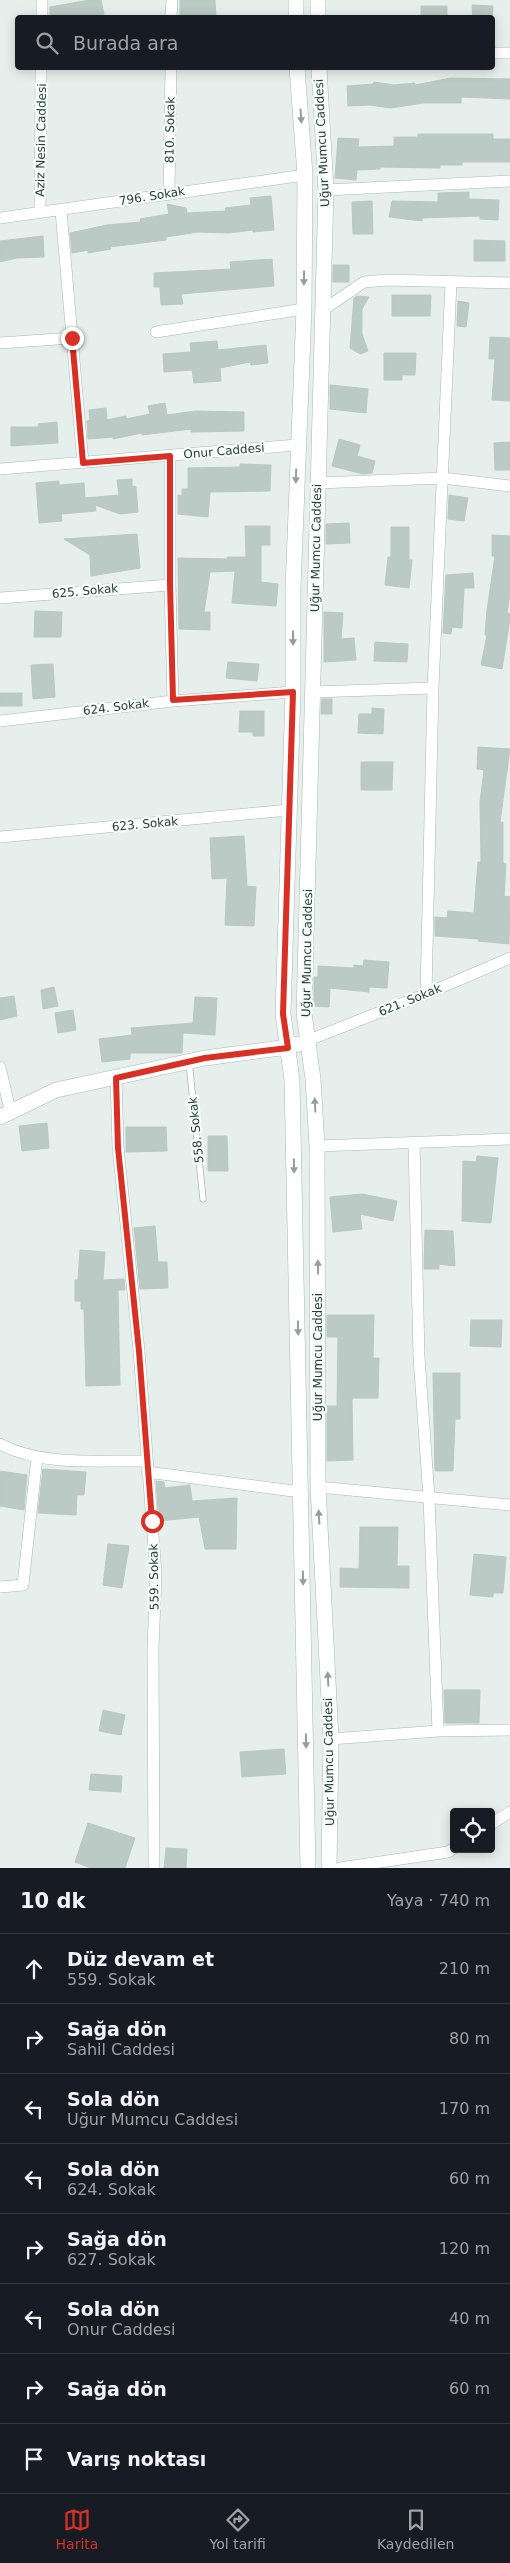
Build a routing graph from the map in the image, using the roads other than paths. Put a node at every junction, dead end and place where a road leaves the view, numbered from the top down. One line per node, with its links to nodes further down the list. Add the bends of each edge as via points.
1 (42, 0): 5 (street)
2 (172, 0): 6 (street)
3 (296, 0): 7 (street)
4 (318, 0): 8 (street)
5 (42, 15)
6 (171, 15)
7 (296, 15)
8 (318, 15)
9 (495, 53): 10 (street)
10 (510, 53)
11 (42, 70): 20 (street, Aziz Nesin Caddesi)
12 (171, 70): 18 (street, 810. Sokak)
13 (297, 70): 15 (street, Uğur Mumcu Caddesi, one-way to 15)
14 (319, 70): 17 (street, Uğur Mumcu Caddesi)
15 (305, 175): 18 (street, 796. Sokak); 24 (street, Uğur Mumcu Caddesi, one-way to 24)
16 (510, 181): 17 (street)
17 (326, 190): 25 (street, Uğur Mumcu Caddesi)
18 (169, 193): 19 (street, 796. Sokak)
19 (61, 211): 20 (street, 796. Sokak); 27 (street)
20 (40, 213): 21 (street, 796. Sokak)
21 (0, 218)
22 (451, 282): 23 (street); 25 (street, via 364,282); 33 (street)
23 (510, 283)
24 (304, 309): 26 (street); 29 (street, Uğur Mumcu Caddesi)
25 (323, 310): 34 (street, Uğur Mumcu Caddesi)
26 (156, 332)
27 (72, 338): 28 (street); 31 (street)
28 (0, 343)
29 (298, 445): 30 (street, Onur Caddesi); 39 (street, Uğur Mumcu Caddesi, one-way to 39, via 292,588)
30 (170, 456): 31 (street, Onur Caddesi); 36 (street)
31 (83, 463): 32 (street, Onur Caddesi)
32 (0, 469)
33 (443, 478): 34 (street); 35 (street); 38 (street)
34 (318, 483): 40 (street, Uğur Mumcu Caddesi)
35 (510, 486)
36 (170, 584): 37 (street, 625. Sokak); 41 (street)
37 (0, 598)
38 (433, 688): 40 (street); 46 (street)
39 (293, 692): 41 (street, 624. Sokak); 43 (street, Uğur Mumcu Caddesi)
40 (313, 692): 47 (street, Uğur Mumcu Caddesi, via 304,1012)
41 (173, 700): 42 (street, 624. Sokak)
42 (0, 721)
43 (289, 810): 44 (street, 623. Sokak); 48 (street, Uğur Mumcu Caddesi, via 283,1014)
44 (0, 837)
45 (510, 958): 46 (street, 621. Sokak)
46 (426, 994): 47 (street, 621. Sokak)
47 (309, 1040): 48 (street); 55 (street, Uğur Mumcu Caddesi, one-way to 47)
48 (288, 1048): 49 (street); 61 (street, Uğur Mumcu Caddesi, one-way to 61, via 292,1080)
49 (189, 1062): 51 (street); 56 (lane, 558. Sokak)
50 (0, 1066): 52 (street)
51 (116, 1078): 52 (street, via 56,1090); 59 (street, 559. Sokak, via 118,1148 139,1351)
52 (5, 1113)
53 (510, 1139): 54 (street)
54 (414, 1143): 55 (street); 62 (street, via 419,1357)
55 (317, 1146): 60 (street, Uğur Mumcu Caddesi, one-way to 55)
56 (203, 1199)
57 (0, 1444): 58 (street)
58 (37, 1457): 59 (street); 64 (street, via 22,1585)
59 (147, 1467): 61 (street); 71 (street, 559. Sokak, via 156,1574)
60 (318, 1487): 62 (street); 67 (street, Uğur Mumcu Caddesi, one-way to 60)
61 (301, 1492): 72 (street, Uğur Mumcu Caddesi, one-way to 72)
62 (430, 1498): 63 (street); 66 (street)
63 (510, 1506)
64 (0, 1587)
65 (510, 1730): 66 (street)
66 (438, 1732): 67 (street)
67 (331, 1739): 73 (street, Uğur Mumcu Caddesi)
68 (510, 1812): 69 (street)
69 (495, 1821)
70 (450, 1851): 74 (street)
71 (154, 1868)
72 (308, 1868)
73 (330, 1868)
74 (340, 1868)

